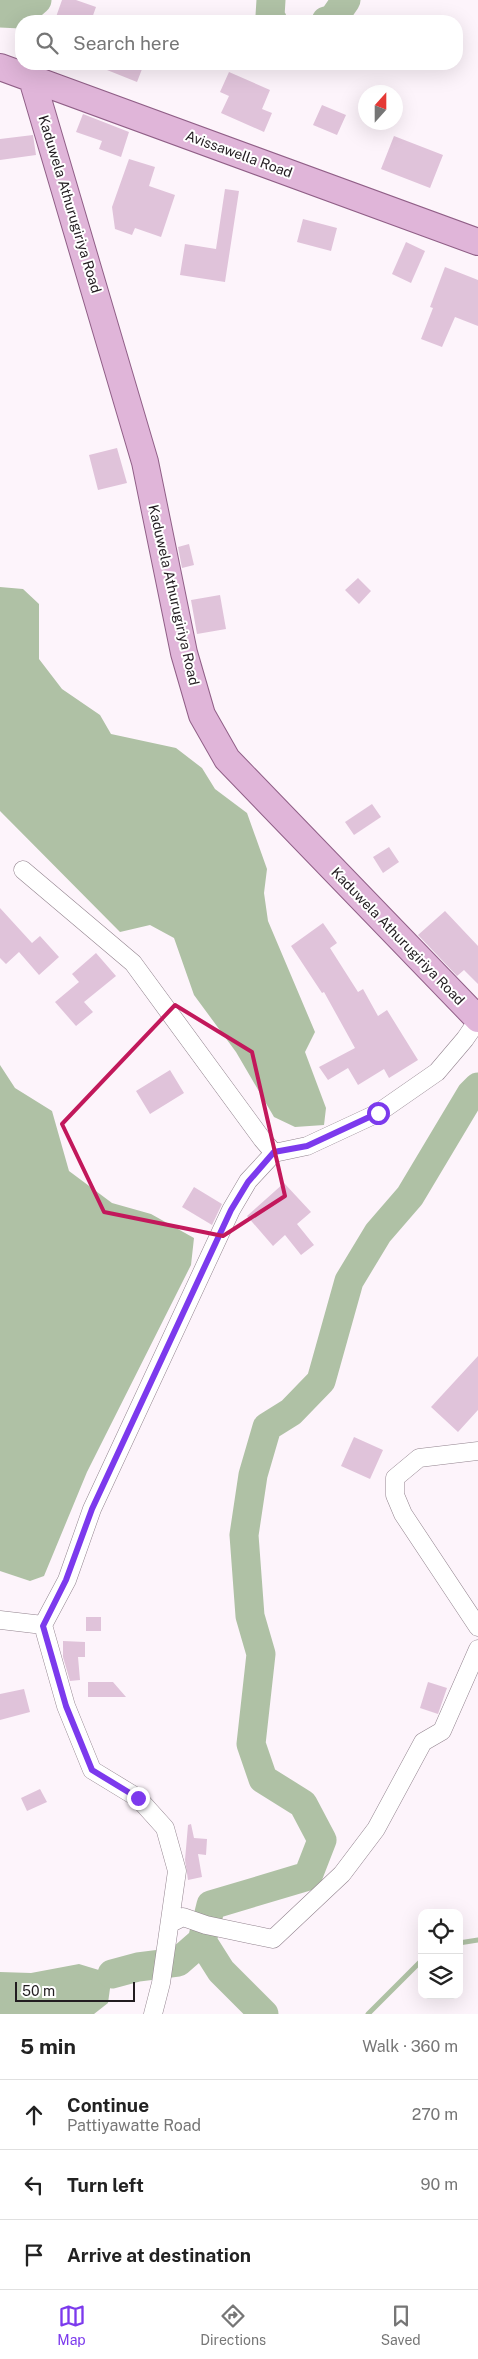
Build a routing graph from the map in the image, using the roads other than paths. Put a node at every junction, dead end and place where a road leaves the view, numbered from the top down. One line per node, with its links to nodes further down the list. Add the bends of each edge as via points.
1 (0, 67): 2 (main road, Avissawella Road)
2 (32, 78): 3 (main road, Avissawella Road); 5 (main road, Kaduwela Athurugiriya Road, via 145,462 184,653 202,716 227,759)
3 (478, 242)
4 (23, 870): 6 (street, via 133,962)
5 (478, 1019): 6 (street, via 437,1072 378,1113 307,1146)
6 (274, 1152): 9 (street, via 248,1182 231,1210 92,1509 66,1580)
7 (478, 1451): 10 (street, via 419,1458 396,1478 395,1495 404,1514)
8 (0, 1620): 9 (street)
9 (43, 1626): 12 (street, via 66,1706 92,1770 138,1798 164,1828 177,1871)
10 (478, 1626)
11 (478, 1649): 12 (street, via 442,1731 423,1742 376,1829 342,1874 307,1909 273,1939 183,1917)
12 (171, 1923): 13 (street)
13 (153, 2014)

